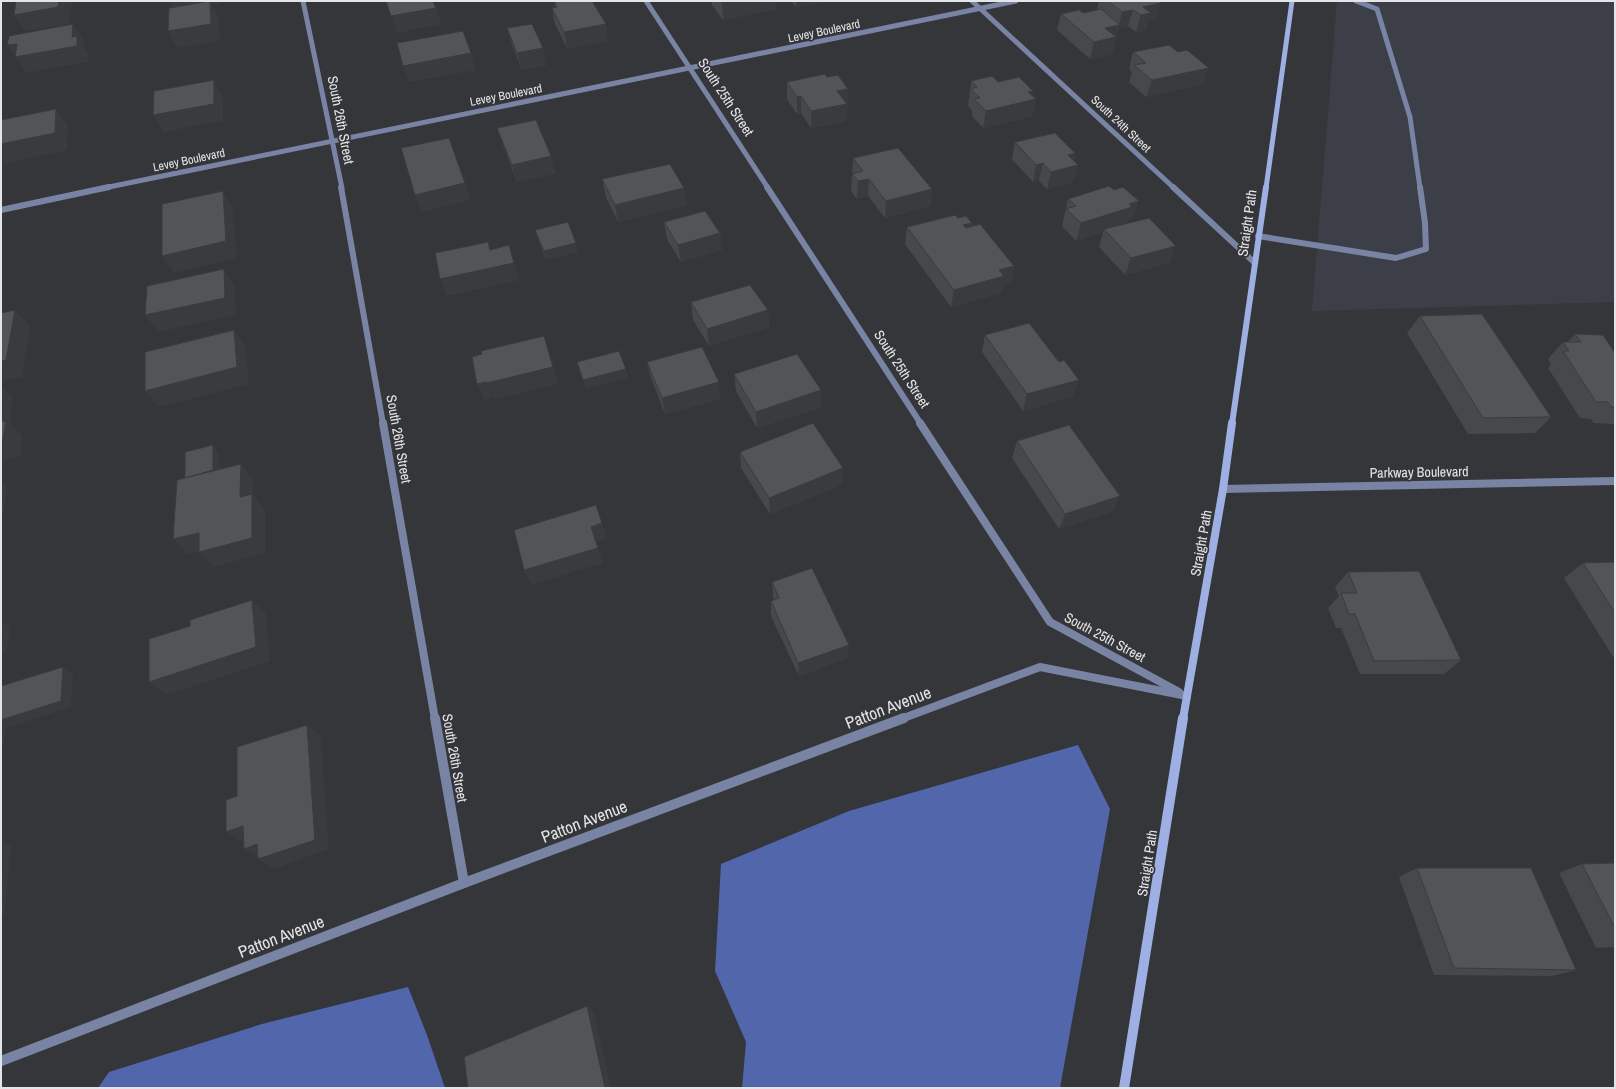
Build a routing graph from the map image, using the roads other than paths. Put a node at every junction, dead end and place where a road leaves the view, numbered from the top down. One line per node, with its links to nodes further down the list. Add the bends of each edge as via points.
1 (303, 1): 9 (street, South 26th Street)
2 (646, 1): 8 (street, South 25th Street)
3 (972, 1): 7 (street, South 24th Street)
4 (1016, 1): 7 (street, Levey Boulevard)
5 (1292, 1): 11 (main road, Straight Path)
6 (1356, 1): 11 (street, via 1377,8 1410,117 1425,223 1426,249 1396,258)
7 (980, 8): 8 (street, Levey Boulevard); 12 (street, South 24th Street)
8 (692, 68): 9 (street, Levey Boulevard); 15 (street, South 25th Street, via 1050,622)
9 (333, 140): 10 (street, Levey Boulevard); 16 (street, South 26th Street)
10 (1, 210)
11 (1258, 236): 12 (main road, Straight Path)
12 (1254, 263): 14 (main road, Straight Path)
13 (1615, 481): 14 (street, Parkway Boulevard)
14 (1223, 489): 15 (main road, Straight Path)
15 (1187, 696): 16 (street, Patton Avenue, via 1040,667); 18 (main road, Straight Path)
16 (464, 883): 17 (street, Patton Avenue)
17 (1, 1061)
18 (1124, 1088)

